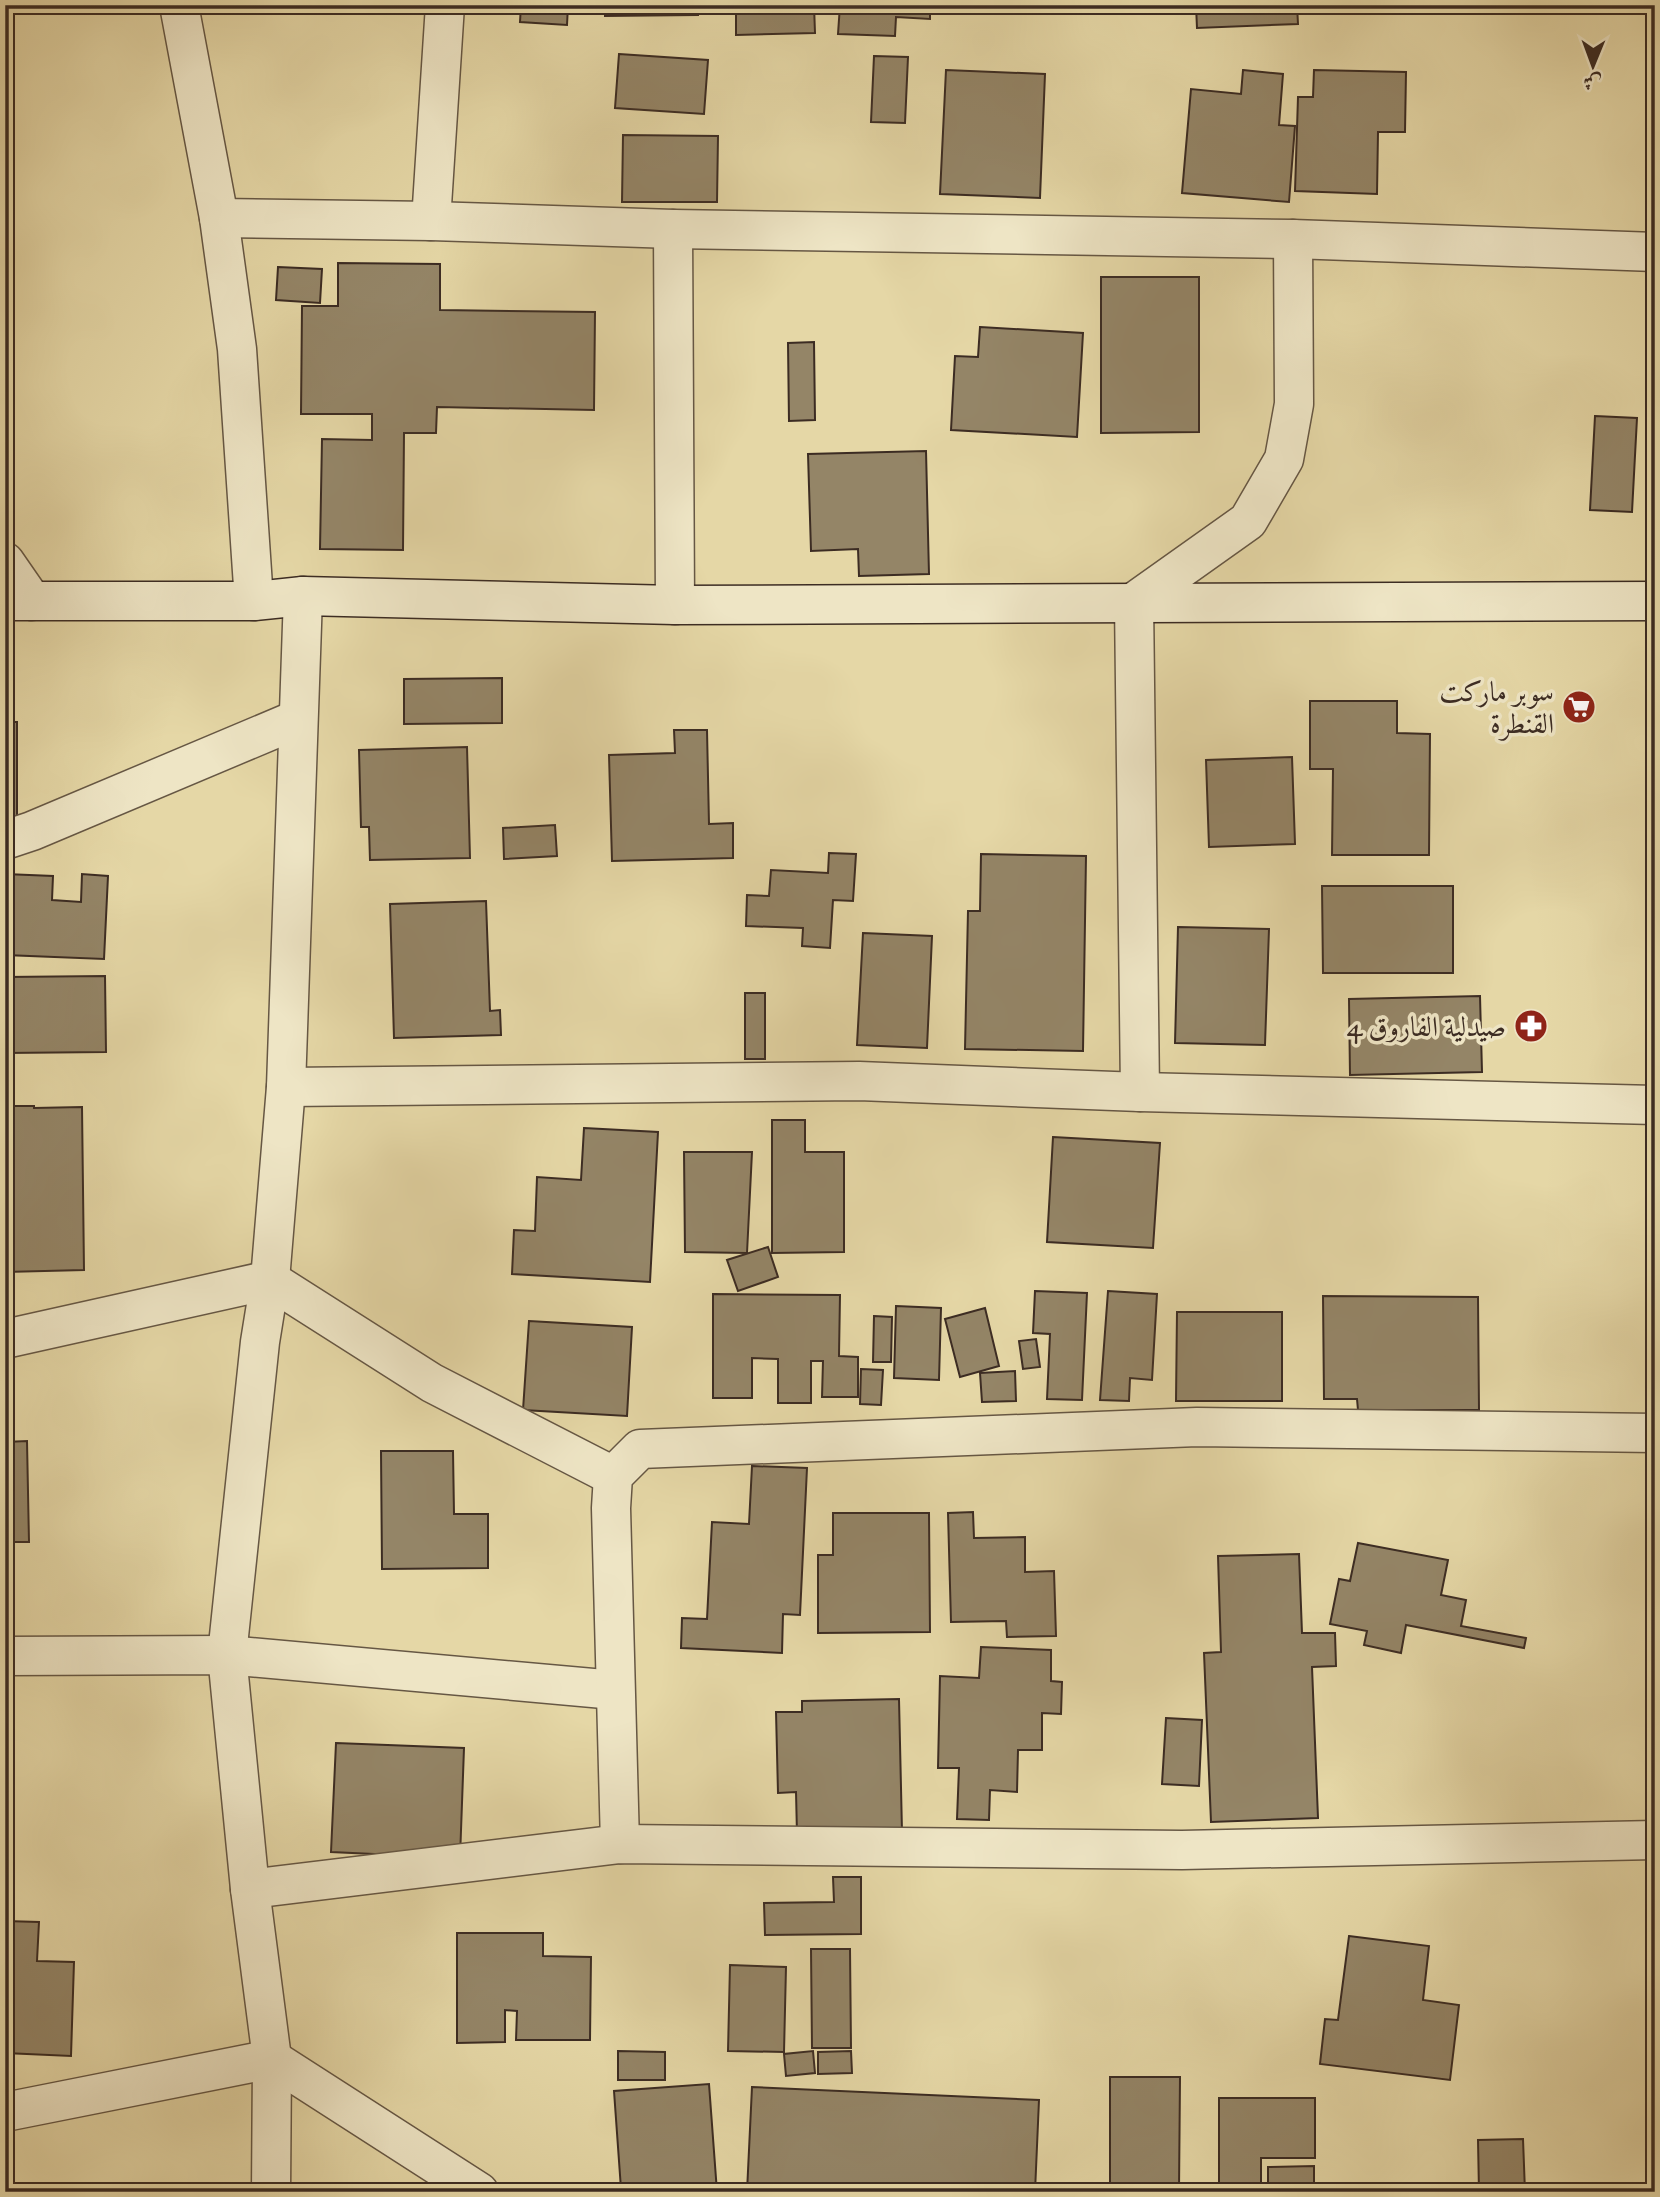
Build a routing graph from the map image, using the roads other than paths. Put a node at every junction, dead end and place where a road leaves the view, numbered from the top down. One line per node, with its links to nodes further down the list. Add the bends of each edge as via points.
1 (178, 5): 3 (street)
2 (444, 5): 4 (street)
3 (219, 218): 4 (street); 11 (street, via 237,349)
4 (431, 221): 5 (street)
5 (673, 229): 6 (street); 14 (street)
6 (1293, 239): 7 (street); 13 (street, via 1294,404 1284,459 1248,520)
7 (1655, 252)
8 (5, 562): 10 (street)
9 (303, 596): 11 (street); 14 (street); 15 (street)
10 (18, 601): 11 (street)
11 (254, 601)
12 (1655, 601): 13 (street)
13 (1134, 603): 14 (street); 18 (street)
14 (675, 605)
15 (298, 719): 16 (street); 17 (street)
16 (5, 840)
17 (286, 1087): 18 (street, via 859,1081); 20 (street)
18 (1140, 1092): 19 (street)
19 (1655, 1105)
20 (270, 1280): 21 (street); 23 (street, via 432,1383); 24 (street)
21 (5, 1339)
22 (1655, 1433): 23 (street, via 1197,1427 640,1449)
23 (614, 1475): 26 (street)
24 (227, 1655): 25 (street); 26 (street); 29 (street)
25 (5, 1656)
26 (615, 1690): 28 (street)
27 (1655, 1840): 28 (street, via 1182,1850)
28 (620, 1844): 29 (street)
29 (250, 1889): 30 (street)
30 (272, 2059): 31 (street); 32 (street); 33 (street)
31 (5, 2112)
32 (271, 2192)
33 (479, 2192)

